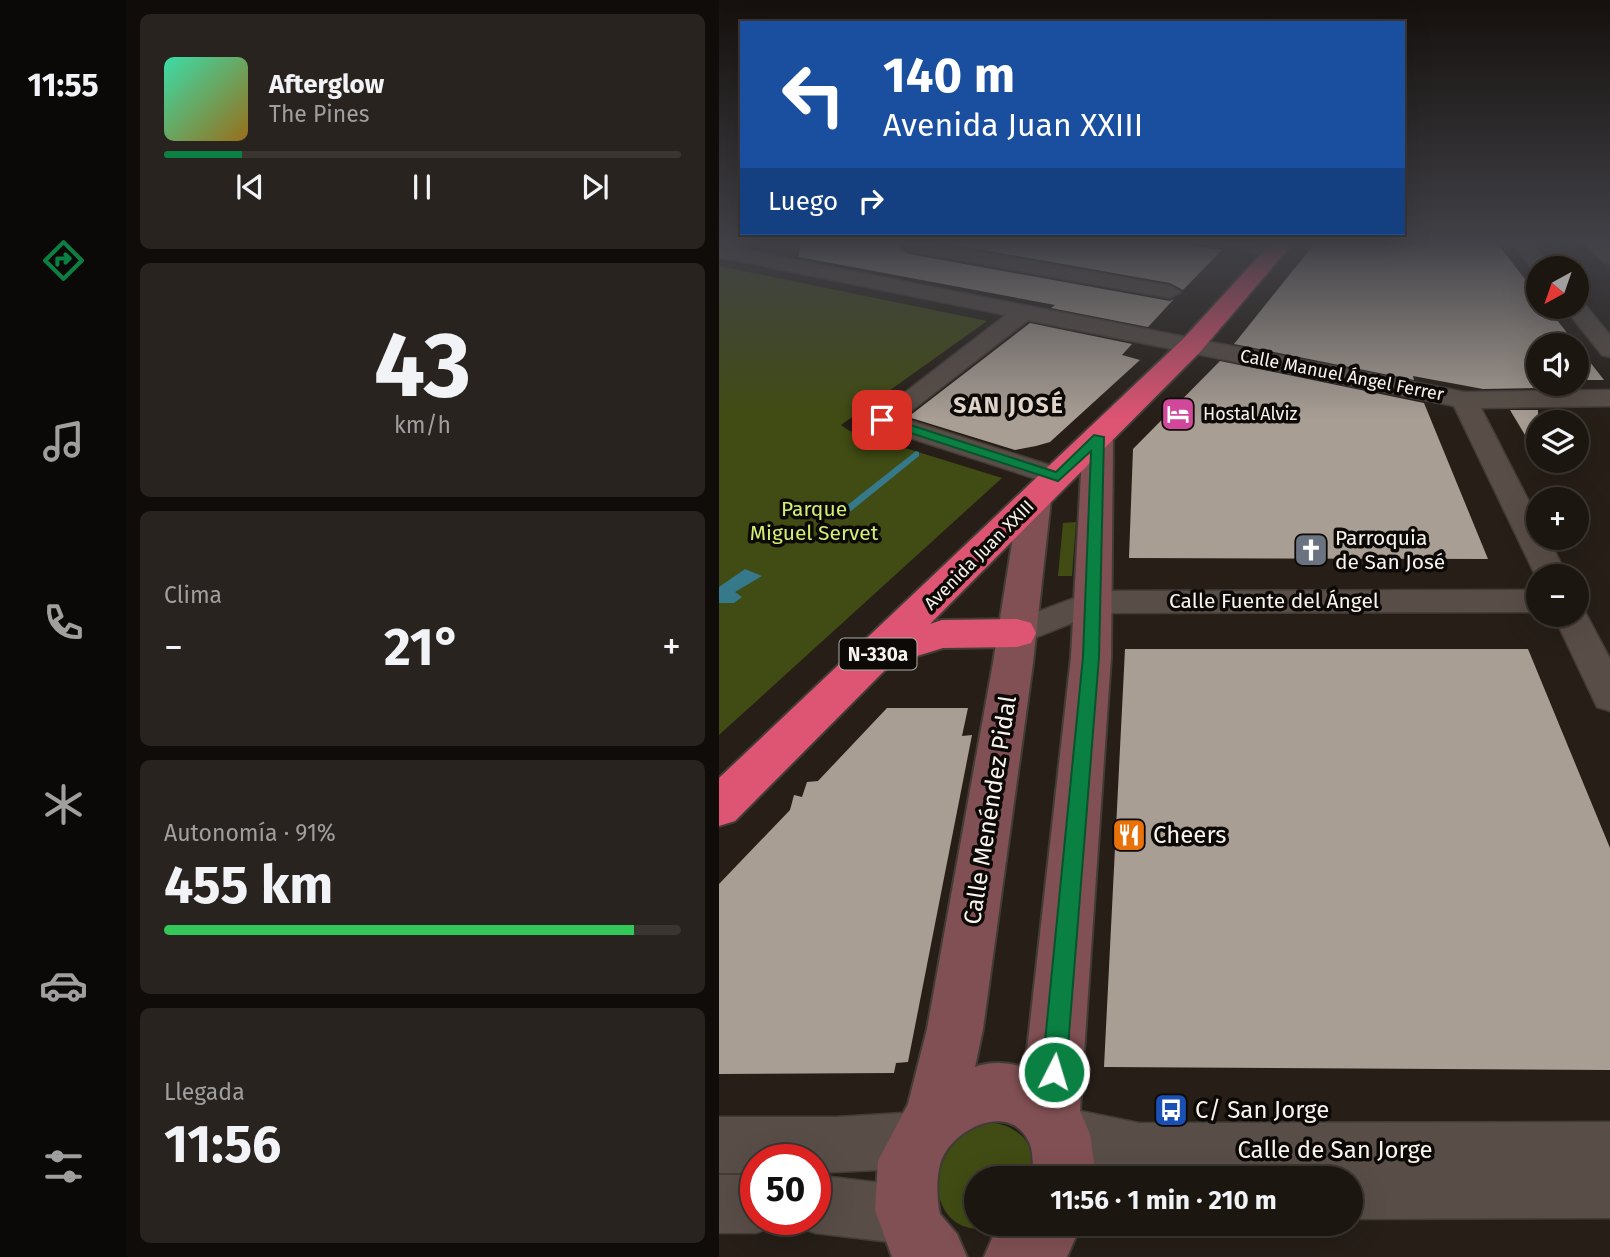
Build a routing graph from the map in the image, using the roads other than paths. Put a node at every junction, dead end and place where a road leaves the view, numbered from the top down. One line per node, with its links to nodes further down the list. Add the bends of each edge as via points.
1 (972, 302): 3 (street, Calle Manuel Ángel Ferrer)
2 (1230, 302): 5 (highway, Avenida Juan XXIII / N-330a)
3 (1024, 312): 5 (street, Calle Manuel Ángel Ferrer); 10 (street, via 882,420)
4 (1585, 319): 6 (street)
5 (1192, 345): 8 (street, Calle Manuel Ángel Ferrer); 9 (highway, Avenida Juan XXIII / N-330a)
6 (1610, 350)
7 (1610, 398): 8 (street)
8 (1464, 400): 11 (street, Calle Manuel Ángel Ferrer)
9 (1098, 437): 10 (highway, Avenida Juan XXIII / N-330a); 13 (main road)
10 (1047, 488): 15 (main road, Calle Menéndez Pidal); 16 (highway, Avenida Juan XXIII / N-330a)
11 (1545, 564)
12 (1526, 601): 13 (street, Calle Fuente del Ángel)
13 (1093, 602): 15 (street, Calle Fuente del Ángel); 23 (main road)
14 (1576, 627): 17 (street)
15 (1017, 633): 16 (highway, Avenida Juan XXIII, via 942,634); 19 (main road, Calle Menéndez Pidal, via 955,1029)
16 (878, 654): 18 (highway, Avenida Juan XXIII / N-330a)
17 (1610, 697)
18 (719, 807)
19 (926, 1129): 20 (street, via 836,1145); 22 (main road, via 952,1104 973,1093 1016,1092 1035,1101); 30 (main road, Calle Menéndez Pidal, via 908,1164 905,1190)
20 (719, 1145)
21 (1610, 1150): 24 (street, Calle de San Jorge, via 1139,1151)
22 (1043, 1166)
23 (1050, 1166)
24 (1111, 1166)
25 (1610, 1189): 26 (street, Calle de San Jorge)
26 (1363, 1190)
27 (719, 1204): 28 (street)
28 (740, 1204)
29 (831, 1210): 30 (street)
30 (918, 1242)

